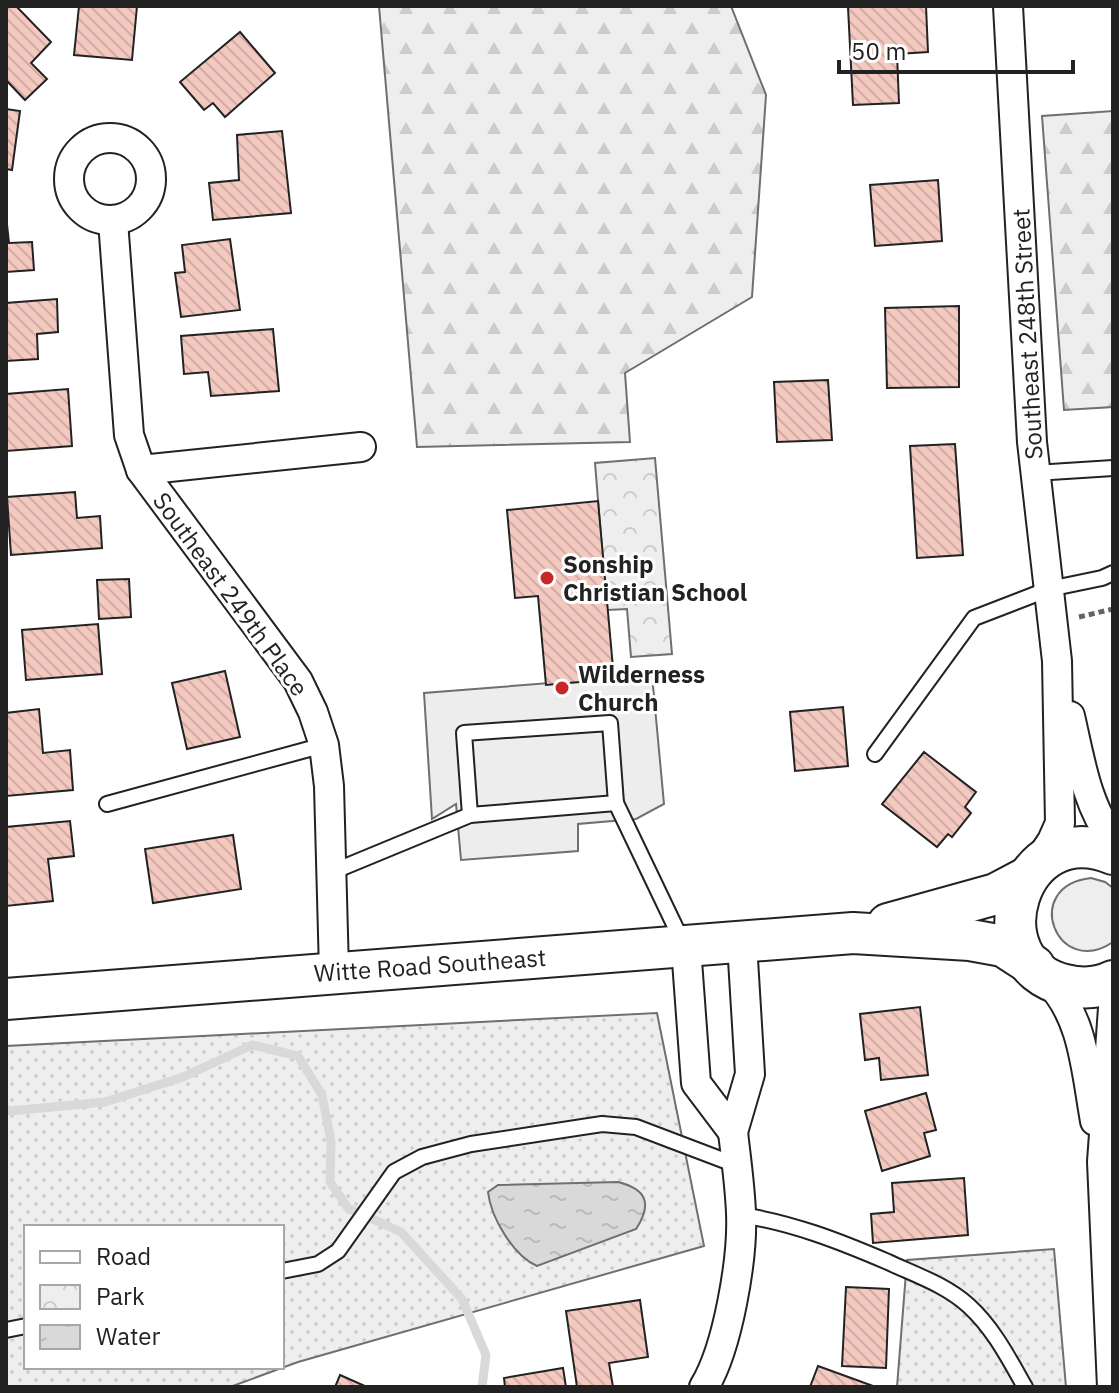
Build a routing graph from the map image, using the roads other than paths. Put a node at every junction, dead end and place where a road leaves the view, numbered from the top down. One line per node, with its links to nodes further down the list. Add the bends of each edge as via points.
1 (1008, 6): 6 (street, Southeast 248th Street)
2 (113, 221): 5 (street, Southeast 249th Place, via 129,435)
3 (361, 447): 5 (street)
4 (1113, 468): 6 (lane)
5 (141, 470): 10 (street, Southeast 249th Place, via 298,681)
6 (1035, 473): 8 (street, Southeast 248th Street)
7 (1113, 573): 8 (lane)
8 (1049, 589): 9 (street, Southeast 248th Street); 11 (lane, via 974,618)
9 (1057, 661): 15 (street, Southeast 248th Street, via 1089,795); 18 (street, Southeast 248th Street, via 1060,823)
10 (324, 745): 13 (lane); 17 (street, Southeast 249th Place)
11 (875, 754)
12 (616, 803): 14 (lane); 14 (lane, via 610,723 464,733); 21 (lane)
13 (107, 804)
14 (470, 815): 17 (lane)
15 (1113, 840)
16 (1113, 854): 18 (street, Witte Road Southeast, via 1070,849)
17 (332, 872): 23 (street, Southeast 249th Place)
18 (1028, 876): 19 (street, Witte Road Southeast, via 981,899); 22 (street, via 1018,893 1016,936)
19 (853, 933): 20 (street, Witte Road Southeast); 22 (street, Witte Road Southeast, via 1003,946)
20 (742, 943): 21 (street, Witte Road Southeast); 27 (street, via 750,1074)
21 (686, 947): 23 (street, Witte Road Southeast); 27 (street, via 696,1083)
22 (1037, 969): 24 (street, Witte Road Southeast, via 1059,983 1081,988); 28 (street, via 1062,994 1079,1035)
23 (334, 971): 25 (street, Witte Road Southeast)
24 (1113, 981)
25 (6, 999)
26 (1113, 1008): 28 (street)
27 (733, 1132): 29 (street)
28 (1102, 1162): 30 (street)
29 (736, 1165): 31 (street); 32 (lane, via 636,1127 602,1124 471,1144 422,1157 394,1172 338,1251 318,1264)
30 (1108, 1197): 35 (street)
31 (741, 1215): 33 (street, via 725,1339); 34 (lane, via 814,1232 942,1286 994,1334)
32 (284, 1271)
33 (704, 1387)
34 (1025, 1387)
35 (1112, 1387)

